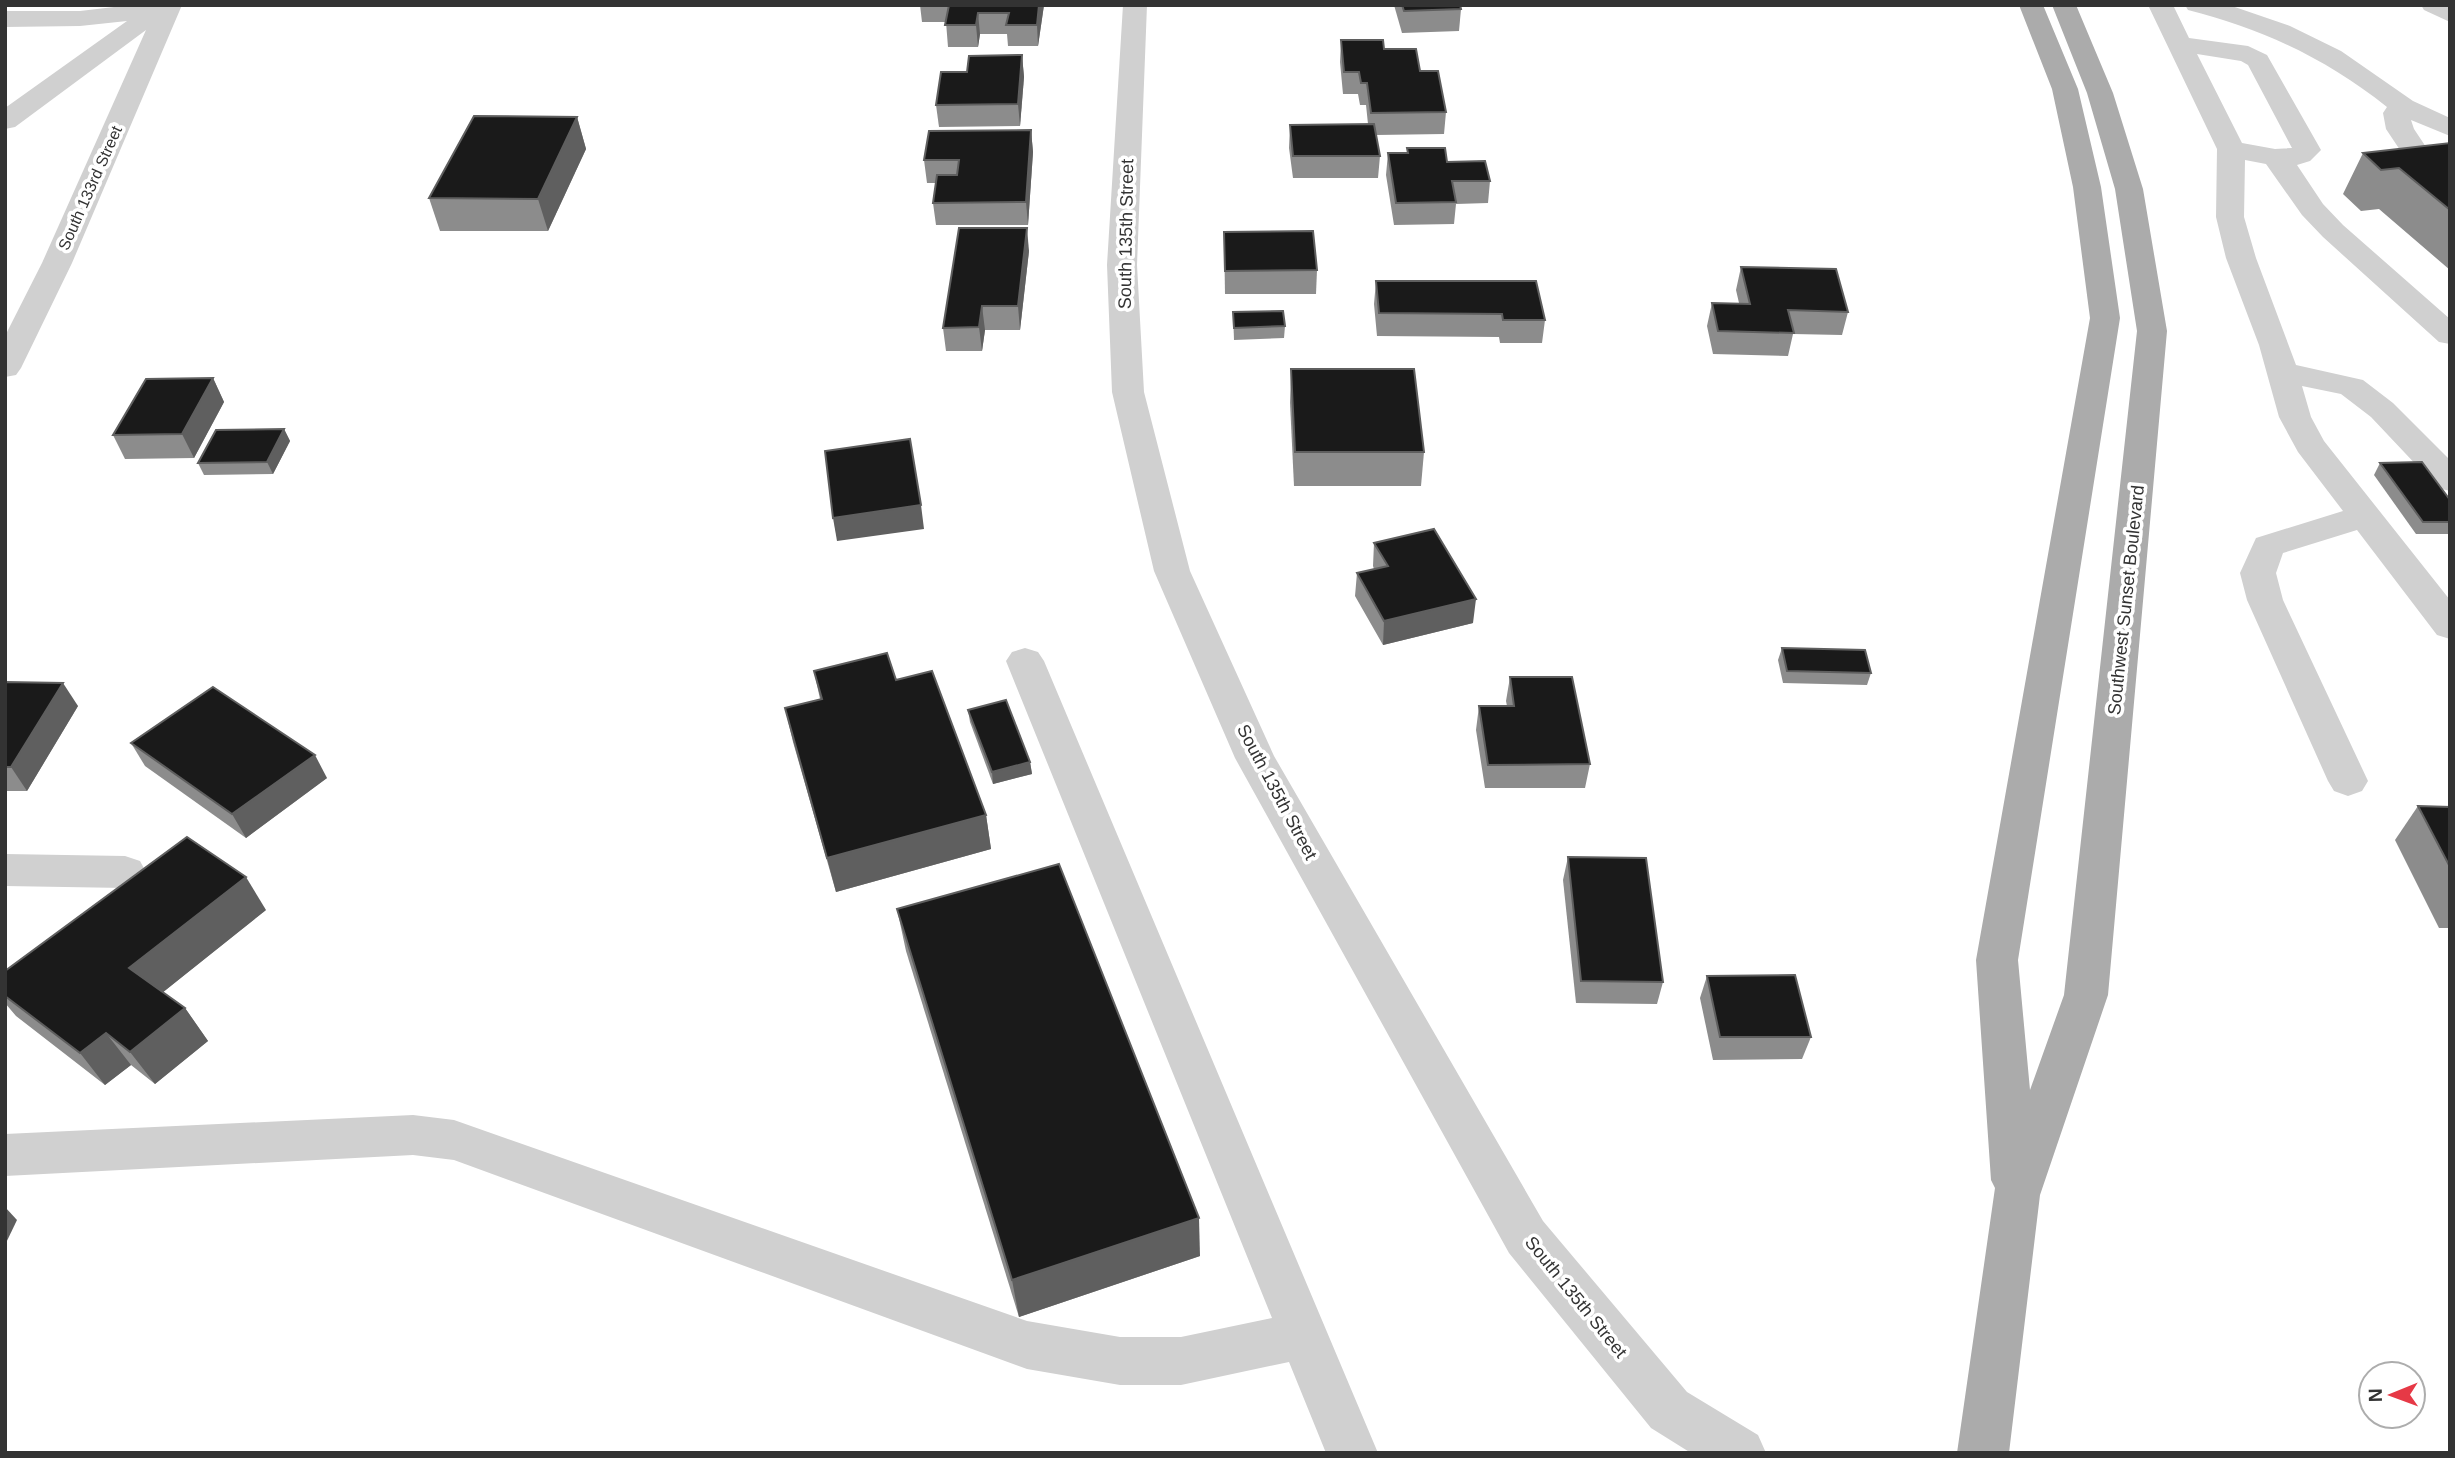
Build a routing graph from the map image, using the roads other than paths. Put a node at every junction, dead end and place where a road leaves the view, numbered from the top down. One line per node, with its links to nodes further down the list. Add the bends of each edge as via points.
1 (156, 5): 10 (street, via 132,14)
2 (167, 5): 13 (street); 19 (street, South 133rd Street, via 57,263)
3 (1135, 5): 32 (street, South 135th Street, via 1122,265 1128,393 1172,571 1255,758 1526,1237 1669,1410)
4 (2031, 5): 29 (main road, Southwest Sunset Boulevard, via 2065,89 2087,187 2105,318 1997,961)
5 (2064, 5): 29 (main road, Southwest Sunset Boulevard, via 2100,93 2129,189 2152,331 2086,995)
6 (2160, 5): 11 (street)
7 (2197, 5): 12 (street, via 2283,31 2329,53)
8 (2433, 5): 9 (street)
9 (2450, 15)
10 (5, 19)
11 (2180, 44): 15 (street); 17 (street, via 2248,54 2258,60 2307,150 2293,157)
12 (2404, 107): 14 (street); 16 (street, via 2396,113 2398,121)
13 (5, 121)
14 (2450, 128)
15 (2231, 149): 17 (street); 20 (street, via 2230,217)
16 (2417, 153)
17 (2274, 157): 18 (street, via 2333,231)
18 (2450, 335)
19 (5, 368)
20 (2283, 372): 21 (street, via 2352,387); 22 (street, via 2295,417 2310,445)
21 (2450, 480)
22 (2365, 516): 23 (street); 25 (street, via 2268,546 2258,573)
23 (2450, 626)
24 (1026, 661): 30 (street)
25 (2348, 780)
26 (5, 870): 27 (street)
27 (125, 872)
28 (5, 1155): 30 (street, via 413,1135 454,1140 1027,1345 1120,1361 1181,1361)
29 (2016, 1195): 33 (main road, Southwest Sunset Boulevard)
30 (1302, 1336): 31 (street)
31 (1352, 1453)
32 (1740, 1453)
33 (1983, 1453)

